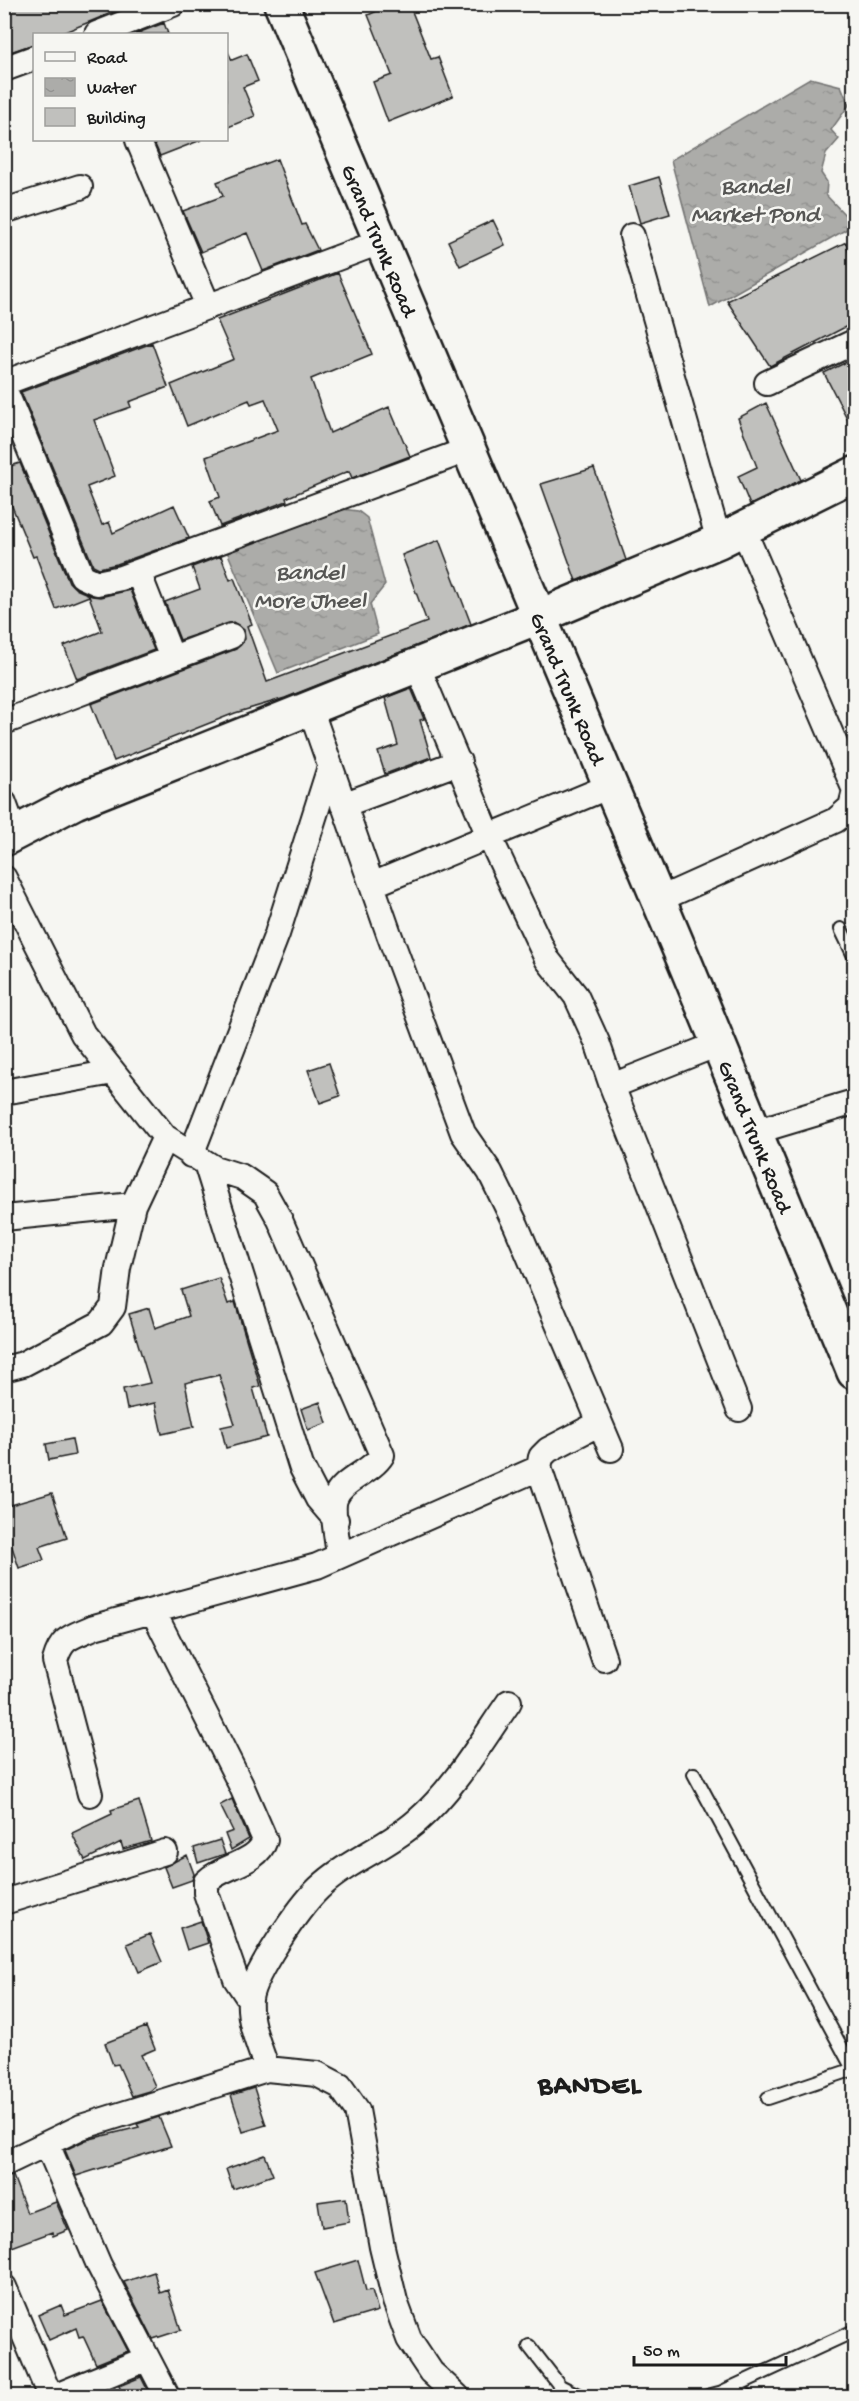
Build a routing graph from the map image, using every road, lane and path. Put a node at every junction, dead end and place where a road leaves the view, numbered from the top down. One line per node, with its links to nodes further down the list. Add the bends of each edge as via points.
1 (173, 4): 3 (street)
2 (281, 4): 10 (main road, Grand Trunk Road)
3 (100, 33)
4 (33, 58): 5 (street)
5 (4, 69)
6 (138, 141): 11 (street)
7 (80, 187): 8 (street)
8 (4, 211)
9 (632, 236): 17 (street)
10 (380, 242): 11 (street); 15 (main road, Grand Trunk Road)
11 (208, 306): 14 (street)
12 (855, 342): 13 (street)
13 (767, 383)
14 (4, 386): 18 (street, via 82,576 97,583)
15 (467, 450): 18 (street); 19 (main road, Grand Trunk Road)
16 (855, 474): 17 (main road)
17 (731, 536): 19 (main road); 28 (street)
18 (138, 572): 21 (street)
19 (538, 617): 22 (main road); 27 (main road, Grand Trunk Road)
20 (231, 636): 21 (street)
21 (172, 658): 24 (street)
22 (417, 665): 23 (main road); 25 (street)
23 (310, 708): 26 (street); 33 (main road, via 75,802)
24 (4, 722)
25 (459, 762): 31 (street); 32 (street)
26 (330, 767): 31 (street); 46 (street, via 277,934)
27 (610, 786): 32 (street); 36 (main road, Grand Trunk Road)
28 (855, 788)
29 (855, 795): 36 (street, via 851,807 836,820)
30 (4, 803): 33 (street)
31 (344, 805): 35 (street)
32 (489, 836): 35 (street); 41 (street, via 547,959 576,996)
33 (10, 837)
34 (4, 878): 40 (street, via 83,1034)
35 (372, 885): 52 (street, via 463,1133 490,1172 516,1225)
36 (658, 900): 39 (main road, Grand Trunk Road)
37 (841, 929): 38 (lane)
38 (855, 956)
39 (718, 1044): 41 (street); 44 (main road, Grand Trunk Road)
40 (113, 1072): 42 (street); 45 (street)
41 (612, 1086): 51 (street)
42 (4, 1092)
43 (855, 1102): 44 (street)
44 (754, 1131): 50 (main road, Grand Trunk Road)
45 (165, 1137): 46 (street); 47 (street)
46 (198, 1159): 55 (street, via 301,1466 318,1499); 55 (street, via 242,1177 265,1193 375,1434 382,1455 375,1465 342,1488 334,1500)
47 (133, 1205): 48 (street); 49 (street, via 113,1307 101,1323 23,1364)
48 (4, 1218)
49 (4, 1369)
50 (855, 1372)
51 (739, 1409)
52 (600, 1423): 53 (street); 54 (street, via 548,1450 541,1457)
53 (611, 1449)
54 (539, 1468): 56 (street); 58 (street)
55 (336, 1520): 56 (street)
56 (339, 1556): 57 (street, via 317,1566)
57 (153, 1611): 61 (street, via 94,1628 59,1645 55,1661); 64 (street, via 266,1840 254,1855 214,1874 206,1882 206,1893 236,1979)
58 (604, 1659)
59 (509, 1702): 64 (street, via 450,1784 417,1821 320,1887 255,1979)
60 (694, 1774): 66 (lane)
61 (90, 1794)
62 (165, 1852): 63 (street)
63 (4, 1902)
64 (250, 2000): 65 (street, via 254,2030)
65 (267, 2069): 68 (street, via 81,2127); 75 (street, via 317,2074 340,2086 357,2110 395,2301 409,2339)
66 (854, 2069): 67 (lane)
67 (768, 2098)
68 (47, 2144): 69 (street); 73 (street, via 99,2265)
69 (4, 2164)
70 (4, 2287): 76 (street)
71 (855, 2331): 74 (lane)
72 (529, 2346): 79 (lane, via 560,2385)
73 (146, 2359): 77 (street); 78 (street)
74 (723, 2391): 80 (lane); 81 (lane)
75 (444, 2393)
76 (50, 2397)
77 (56, 2397)
78 (167, 2397)
79 (579, 2397)
80 (708, 2397)
81 (748, 2397)

